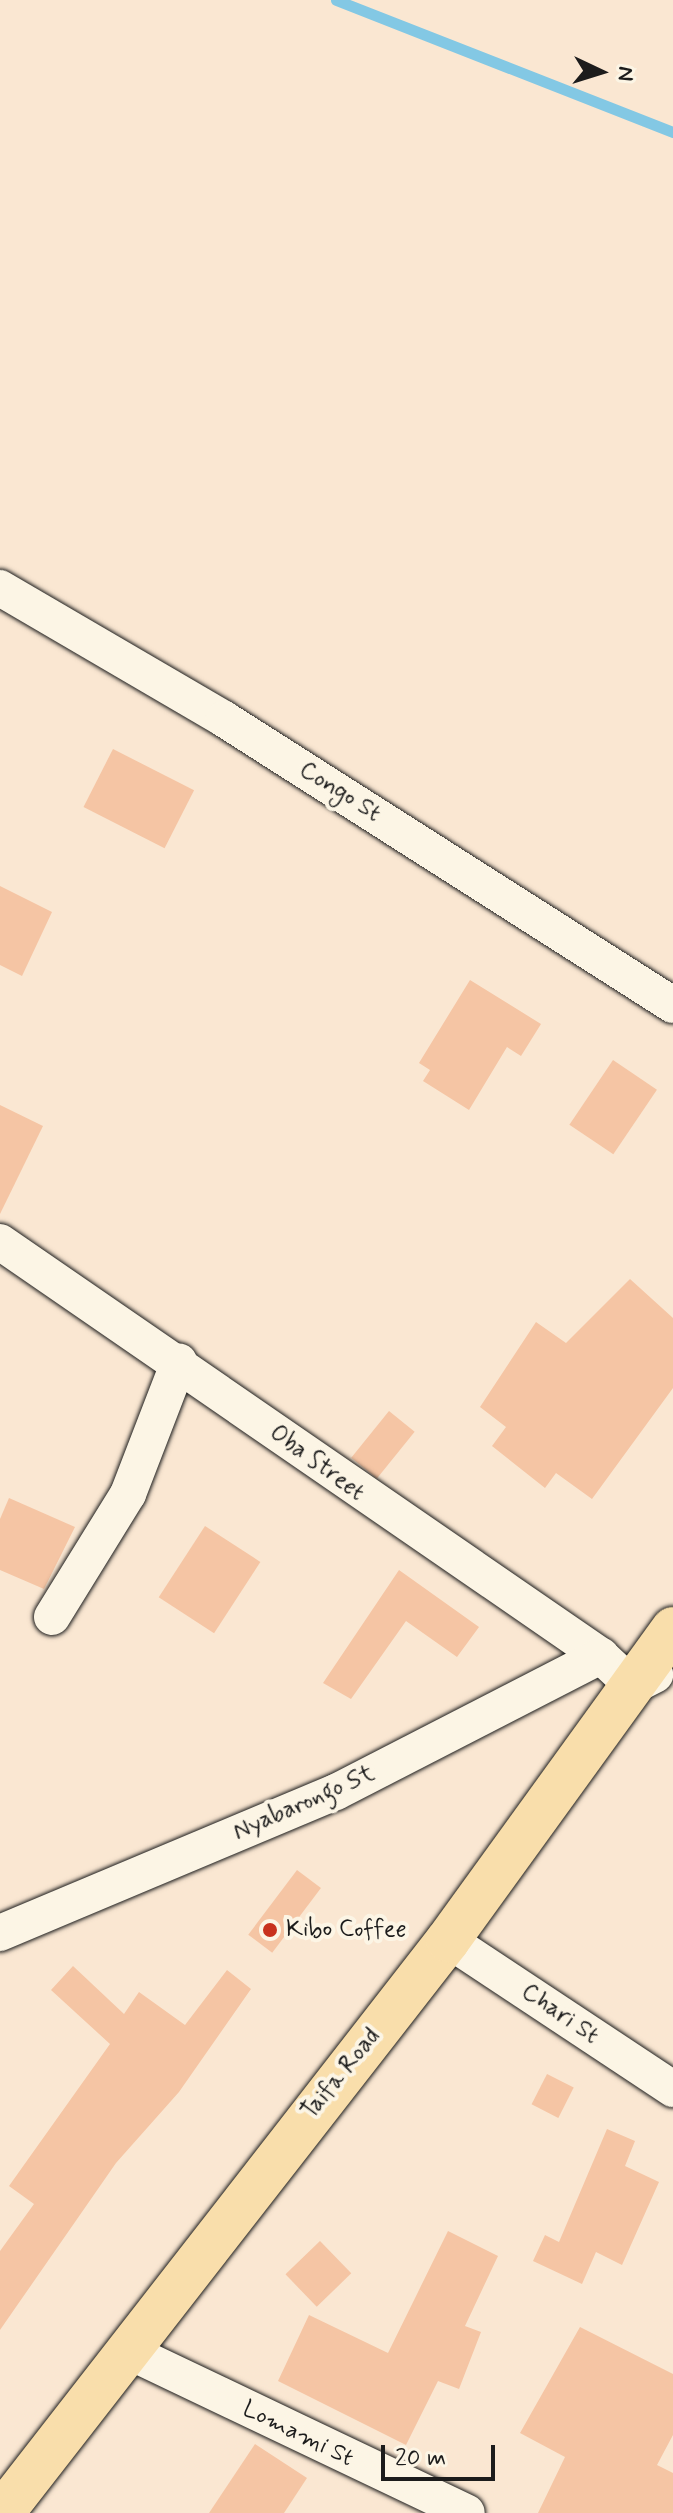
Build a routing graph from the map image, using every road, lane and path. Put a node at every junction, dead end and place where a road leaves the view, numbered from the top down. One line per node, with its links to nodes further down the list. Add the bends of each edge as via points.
1 (0, 588): 2 (street, Congo St, via 224,719)
2 (673, 1005)
3 (0, 1242): 4 (street, Oba Street)
4 (179, 1362): 5 (street, via 128,1494); 7 (street, Oba Street)
5 (52, 1617)
6 (673, 1629): 9 (highway, Taifa Road)
7 (601, 1656): 9 (street, Oba Street); 10 (street, Nyabarongo St, via 336,1792)
8 (673, 1666): 9 (street)
9 (633, 1686): 11 (highway, Taifa Road)
10 (0, 1933)
11 (448, 1940): 12 (street, Chari St); 13 (highway, Taifa Road)
12 (673, 2089)
13 (130, 2352): 14 (highway, Taifa Road); 15 (street, Lomami St)
14 (6, 2498)
15 (467, 2513)

